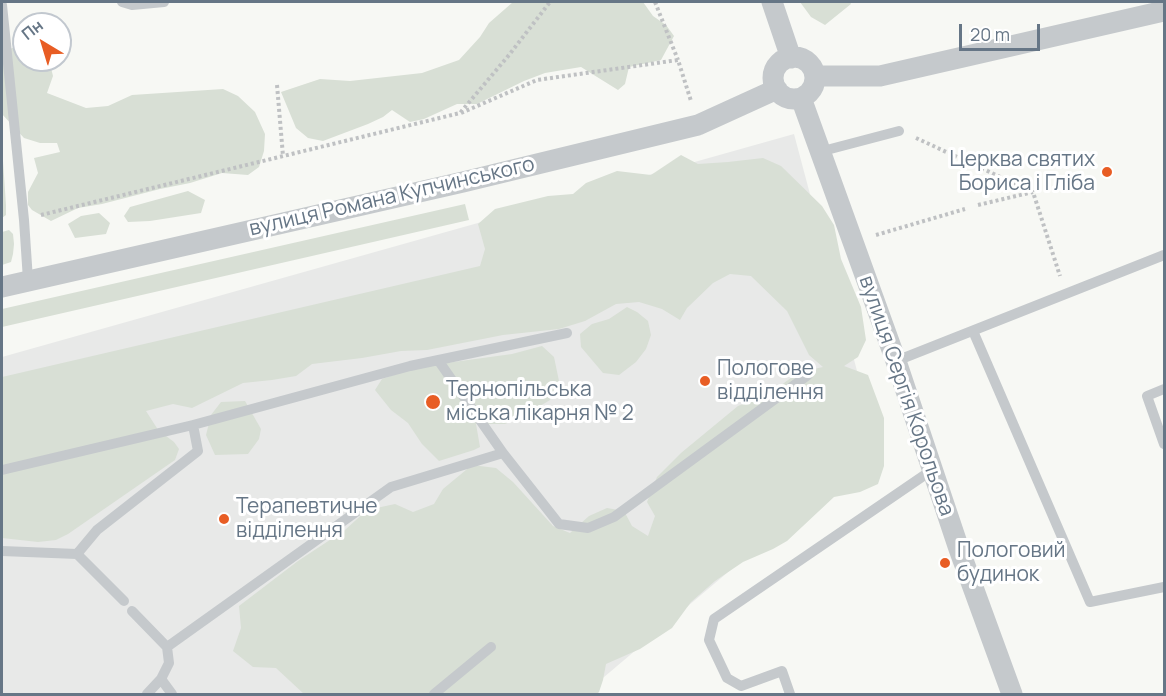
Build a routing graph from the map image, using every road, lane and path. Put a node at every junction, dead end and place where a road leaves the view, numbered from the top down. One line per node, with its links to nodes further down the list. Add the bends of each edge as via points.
1 (122, 2): 2 (lane)
2 (164, 2)
3 (550, 2): 16 (path)
4 (655, 2): 9 (path)
5 (771, 2): 8 (street)
6 (2, 5): 10 (lane)
7 (1164, 11): 11 (street, via 880,76)
8 (791, 58): 11 (street, via 798,57 810,64); 13 (street, via 775,70)
9 (678, 60): 15 (path); 16 (path, via 537,80)
10 (4, 63): 23 (lane)
11 (815, 76): 14 (street, via 812,90)
12 (278, 85): 19 (path)
13 (777, 89): 14 (street, via 787,98); 26 (street, вулиця Романа Купчинського, via 698,125)
14 (801, 98): 18 (street, вулиця Сергія Корольова)
15 (691, 102)
16 (460, 113): 19 (path)
17 (899, 131): 18 (lane); 20 (path)
18 (819, 152): 24 (street, вулиця Сергія Корольова)
19 (283, 156): 23 (path)
20 (1033, 192): 21 (path); 28 (path)
21 (978, 205)
22 (965, 208): 24 (path)
23 (24, 220): 26 (lane)
24 (852, 242): 32 (street, вулиця Сергія Корольова)
25 (1164, 255): 28 (lane)
26 (28, 280): 27 (street, вулиця Романа Купчинського)
27 (2, 287)
28 (1066, 294): 29 (lane)
29 (973, 331): 32 (lane); 42 (lane, via 1090,602)
30 (567, 333): 31 (lane)
31 (438, 360): 35 (lane); 37 (lane)
32 (896, 361): 39 (street, вулиця Сергія Корольова)
33 (808, 375): 37 (lane, via 614,518 588,528 559,524)
34 (1164, 389): 36 (lane, via 1147,396)
35 (193, 425): 38 (lane); 41 (lane, via 198,451 97,530)
36 (1164, 444)
37 (503, 453): 45 (lane, via 391,487)
38 (2, 470)
39 (932, 470): 51 (lane, via 714,619 709,640 727,678 741,686 782,671); 52 (street, вулиця Сергія Корольова)
40 (2, 550): 41 (lane)
41 (76, 554): 43 (lane)
42 (1164, 587)
43 (124, 601)
44 (132, 611): 45 (lane)
45 (167, 647): 47 (lane, via 170,663)
46 (491, 647): 50 (lane)
47 (161, 679): 48 (lane); 49 (lane)
48 (147, 694)
49 (172, 694)
50 (434, 694)
51 (790, 694)
52 (1012, 694)

